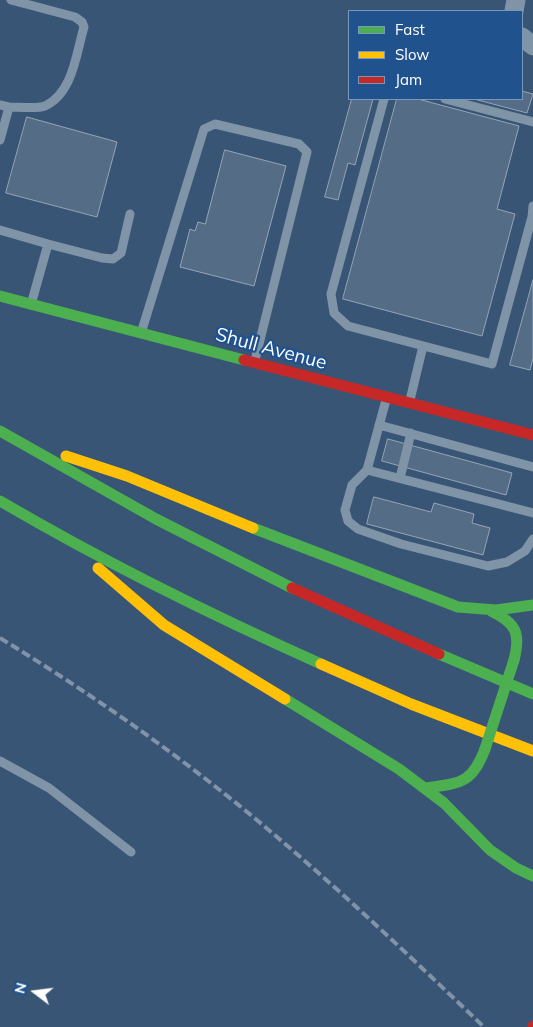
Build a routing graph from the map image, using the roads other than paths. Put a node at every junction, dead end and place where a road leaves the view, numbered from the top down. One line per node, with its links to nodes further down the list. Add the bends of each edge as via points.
1 (10, 0): 6 (lane, via 75,17 84,27 62,93 44,107)
2 (523, 38): 3 (street)
3 (533, 46)
4 (384, 100): 16 (lane, via 331,294 334,314 348,326)
5 (449, 100): 7 (lane)
6 (5, 106): 8 (lane)
7 (533, 122)
8 (0, 140)
9 (533, 206): 16 (lane, via 492,364)
10 (130, 214): 12 (lane, via 121,253 113,259)
11 (0, 230): 12 (lane)
12 (48, 244): 14 (lane)
13 (0, 296): 14 (main road, Shull Avenue)
14 (31, 304): 15 (main road, Shull Avenue)
15 (142, 333): 17 (main road, Shull Avenue); 17 (lane, via 204,129 215,124 300,144 307,152)
16 (423, 346): 19 (lane)
17 (254, 362): 18 (main road, Shull Avenue)
18 (387, 397): 19 (main road, Shull Avenue); 20 (lane)
19 (409, 403): 23 (main road, Shull Avenue)
20 (379, 425): 22 (lane); 26 (lane)
21 (0, 431): 24 (main road)
22 (411, 433): 25 (lane); 27 (lane)
23 (532, 433)
24 (12, 438): 33 (main road, via 127,476 458,607); 34 (main road, via 210,548)
25 (533, 467)
26 (367, 470): 27 (lane); 31 (lane, via 352,485 345,510 348,521 358,529 401,544 488,566 507,562 525,551)
27 (400, 478): 29 (lane)
28 (0, 501): 30 (main road)
29 (533, 513)
30 (63, 538): 35 (main road, via 238,628 411,704); 37 (main road, via 164,625 343,733)
31 (533, 539)
32 (533, 605): 33 (main road)
33 (491, 611): 37 (main road, bridge, via 513,625 518,635 518,647 480,764 472,776 461,782)
34 (533, 694)
35 (533, 751)
36 (0, 761): 38 (lane, via 49,788)
37 (426, 788): 39 (main road, via 490,850)
38 (131, 852)
39 (533, 876)

